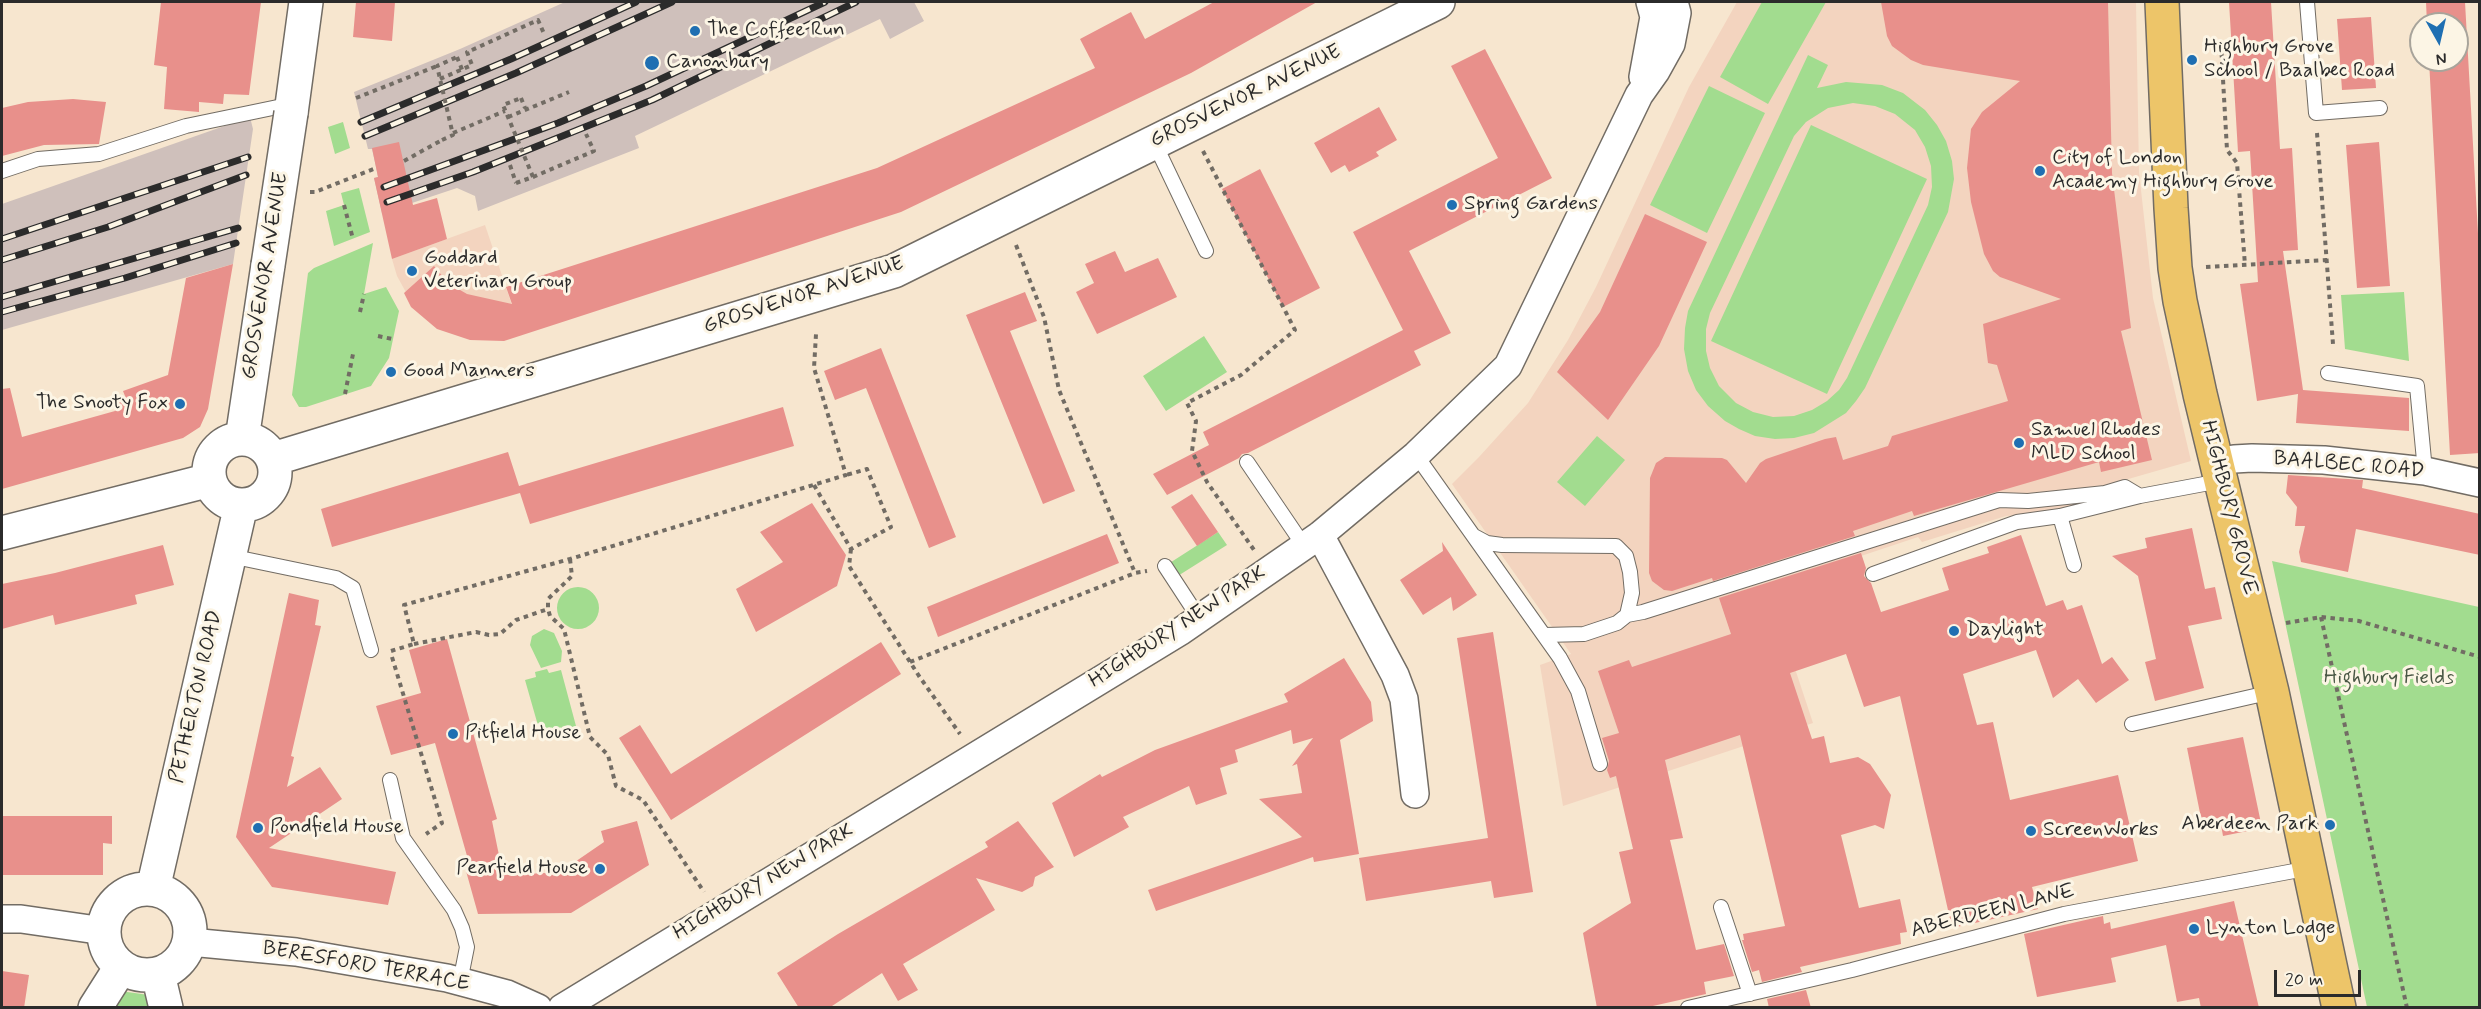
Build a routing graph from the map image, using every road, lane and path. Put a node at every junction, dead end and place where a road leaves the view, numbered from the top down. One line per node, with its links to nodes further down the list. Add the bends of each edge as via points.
1 (306, 2): 15 (street, GROSVENOR AVENUE)
2 (1438, 2): 20 (street, GROSVENOR AVENUE)
3 (1650, 2): 13 (street, HIGHBURY NEW PARK, via 1654,16)
4 (1674, 2): 13 (street, HIGHBURY NEW PARK, via 1677,13 1671,44)
5 (2162, 2): 52 (main road, HIGHBURY GROVE, via 2175,268)
6 (2307, 2): 17 (lane, via 2316,113)
7 (545, 36): 11 (path, bridge, via 538,20 467,52 472,65)
8 (2221, 44): 36 (path, via 2227,150 2237,163)
9 (437, 66): 10 (path, bridge, via 457,57); 11 (path, bridge); 14 (path)
10 (464, 72)
11 (440, 80): 21 (path, bridge)
12 (569, 92): 19 (path)
13 (1638, 95): 48 (street, HIGHBURY NEW PARK, via 1509,366)
14 (356, 98)
15 (292, 108): 28 (lane, via 186,126 99,154 38,159); 47 (street, GROSVENOR AVENUE, bridge)
16 (525, 108): 18 (path, bridge, via 521,98 503,105)
17 (2380, 108)
18 (505, 111): 19 (path, bridge); 21 (path)
19 (508, 117): 29 (path, bridge)
20 (1190, 124): 24 (street, GROSVENOR AVENUE); 71 (path, via 1295,330 1240,375 1187,403 1196,421 1192,451 1197,462)
21 (453, 133): 25 (path, bridge)
22 (2317, 133): 35 (path)
23 (586, 134): 29 (path, via 594,151)
24 (1154, 142): 32 (street, GROSVENOR AVENUE); 34 (lane)
25 (404, 161)
26 (510, 165): 29 (path, bridge, via 516,183)
27 (376, 168): 30 (path)
28 (2, 171)
29 (533, 177)
30 (315, 192)
31 (344, 205): 33 (path)
32 (1004, 216): 49 (street, GROSVENOR AVENUE, via 894,271); 72 (path, via 1044,317 1059,390)
33 (353, 239)
34 (1206, 251)
35 (2327, 260): 36 (path); 43 (path)
36 (2245, 265): 37 (path)
37 (2196, 267)
38 (364, 294): 39 (path)
39 (360, 312)
40 (816, 334): 53 (path, via 814,368)
41 (378, 336): 42 (path)
42 (392, 339)
43 (2333, 344)
44 (353, 354): 46 (path)
45 (2328, 373): 51 (lane, via 2417,386)
46 (345, 394)
47 (242, 439): 49 (street, via 260,444); 54 (street, via 231,440 216,452 209,470)
48 (1416, 455): 61 (lane); 62 (street, HIGHBURY NEW PARK)
49 (273, 459): 58 (street, via 274,481 269,491 261,499)
50 (1247, 462): 62 (lane)
51 (2425, 471): 52 (street, BAALBEC ROAD, via 2276,458 2234,459); 55 (street, BAALBEC ROAD)
52 (2220, 472): 57 (lane); 85 (main road, HIGHBURY GROVE)
53 (846, 475): 56 (path); 64 (path, via 867,469 891,527)
54 (210, 480): 58 (street, via 224,500); 60 (street)
55 (2480, 483)
56 (814, 485): 64 (path); 66 (path)
57 (2140, 496): 59 (lane); 75 (lane, via 2125,488 2028,501 1999,500)
58 (241, 505): 65 (street, PETHERTON ROAD)
59 (2060, 516): 68 (lane); 73 (lane, via 2017,522)
60 (2, 533)
61 (1472, 535): 63 (lane, via 1488,543); 67 (lane)
62 (1312, 540): 71 (street, HIGHBURY NEW PARK); 90 (street, via 1395,675 1404,699)
63 (1502, 544): 67 (lane, via 1491,547); 75 (lane, via 1616,546 1626,556 1630,572 1632,593)
64 (851, 549): 83 (path, via 849,566)
65 (230, 556): 81 (lane, via 336,578 353,588); 93 (street, PETHERTON ROAD)
66 (570, 559): 74 (path, via 572,576 548,598); 80 (path, via 404,605)
67 (1490, 560): 79 (lane)
68 (2074, 565)
69 (1165, 566): 77 (lane)
70 (1150, 570): 72 (path)
71 (1268, 570): 77 (street, HIGHBURY NEW PARK)
72 (1135, 573): 83 (path)
73 (1873, 574)
74 (548, 609): 80 (path, via 516,621 500,634 476,632); 95 (path, via 564,629 590,737 608,756 616,786 643,800)
75 (1627, 615): 79 (lane, via 1617,623 1584,634)
76 (2322, 617): 78 (path); 82 (path, via 2359,621); 109 (path)
77 (1199, 618): 87 (street, HIGHBURY NEW PARK)
78 (2276, 625)
79 (1545, 635): 88 (lane, via 1578,691)
80 (414, 644): 81 (path)
81 (376, 652)
82 (2480, 657)
83 (910, 662): 87 (path)
84 (394, 664): 91 (path, via 442,823)
85 (2272, 692): 86 (lane); 92 (main road, HIGHBURY GROVE)
86 (2132, 724)
87 (975, 755): 95 (street, HIGHBURY NEW PARK)
88 (1600, 764)
89 (390, 780): 91 (lane)
90 (1415, 794)
91 (408, 847): 101 (lane, via 454,910 462,928 467,947)
92 (2310, 868): 102 (lane, ABERDEEN LANE, via 2064,914); 108 (main road, HIGHBURY GROVE)
93 (153, 889): 97 (street, via 141,888 118,900 109,912); 98 (street, via 172,897 182,907 189,921)
94 (1721, 907): 102 (lane)
95 (717, 913): 106 (street, HIGHBURY NEW PARK)
96 (2, 919): 97 (street)
97 (104, 931): 99 (street, via 108,951)
98 (190, 942): 100 (street, via 183,957); 101 (street, BERESFORD TERRACE, via 296,952)
99 (121, 968): 100 (street, via 143,975); 103 (street)
100 (158, 974): 104 (street)
101 (460, 982): 105 (street, BERESFORD TERRACE, via 507,994)
102 (1750, 994): 107 (lane, ABERDEEN LANE)
103 (95, 1008)
104 (166, 1008)
105 (538, 1008)
106 (562, 1008)
107 (1688, 1008)
108 (2339, 1008)
109 (2407, 1008)

